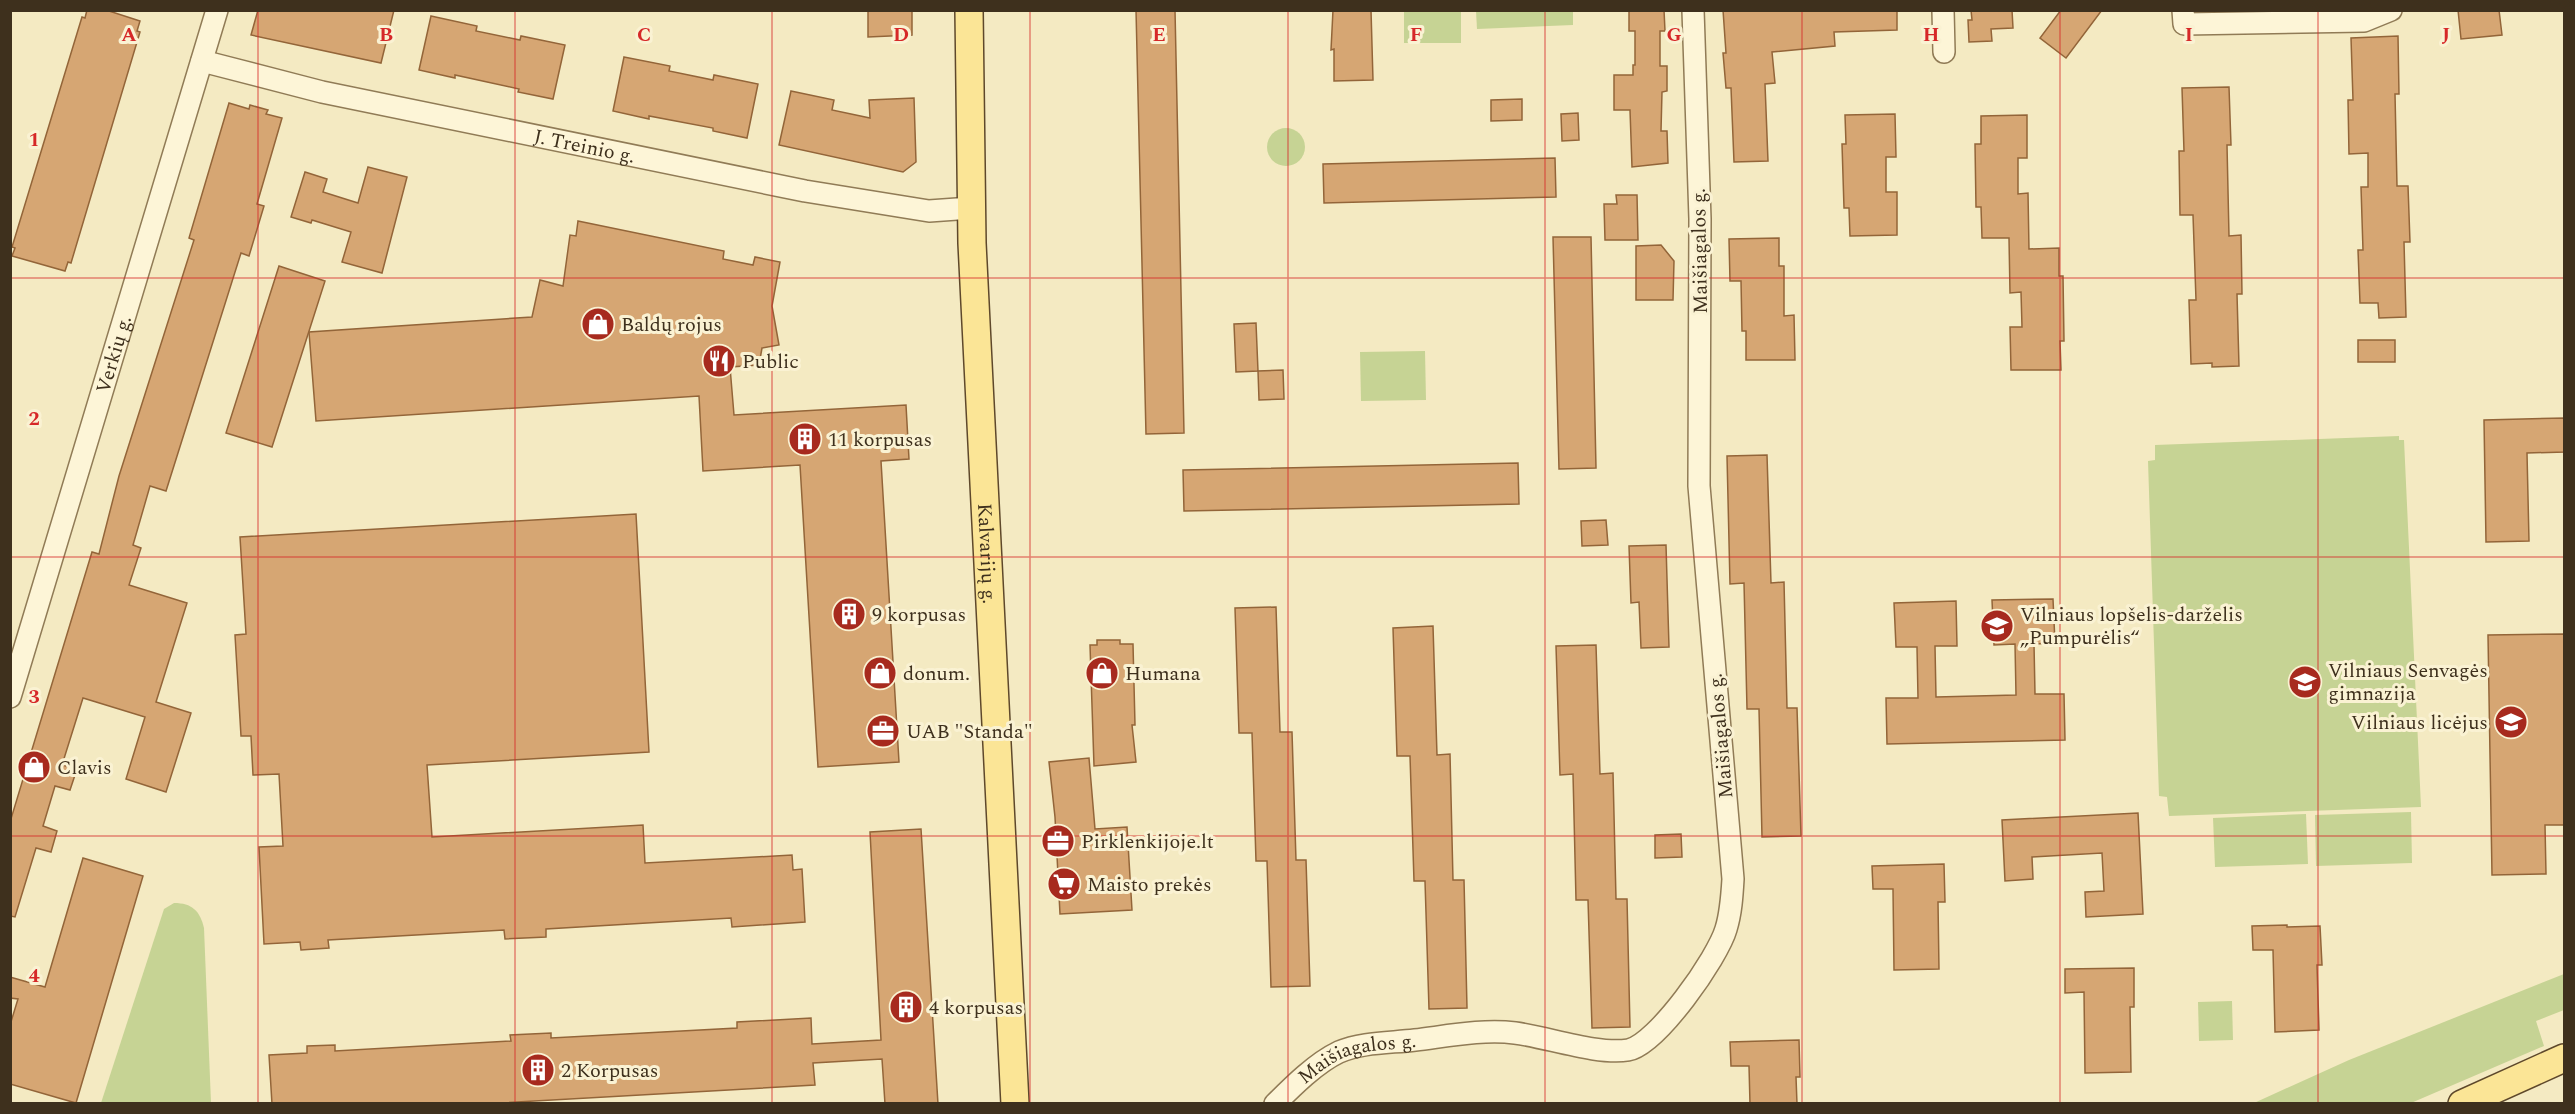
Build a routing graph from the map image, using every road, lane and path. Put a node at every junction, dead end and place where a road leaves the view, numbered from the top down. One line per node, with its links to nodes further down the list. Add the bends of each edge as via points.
1 (217, 10): 8 (street, Verkių g.)
2 (969, 10): 9 (main road, Kalvarijų g.)
3 (1693, 10): 13 (street, Maišiagalos g., via 1700,219 1699,486 1733,879 1726,929 1718,951 1660,1027 1629,1050 1491,1032 1358,1046 1329,1058)
4 (1943, 10): 7 (street)
5 (2391, 10): 6 (street, via 2364,21)
6 (2184, 17)
7 (1944, 52)
8 (202, 61): 9 (street, J. Treinio g., via 322,92 805,191 929,211); 10 (street, Verkių g.)
9 (971, 208): 12 (main road, Kalvarijų g.)
10 (10, 697)
11 (2565, 1058): 14 (main road)
12 (1016, 1102)
13 (1275, 1104)
14 (2462, 1104)

